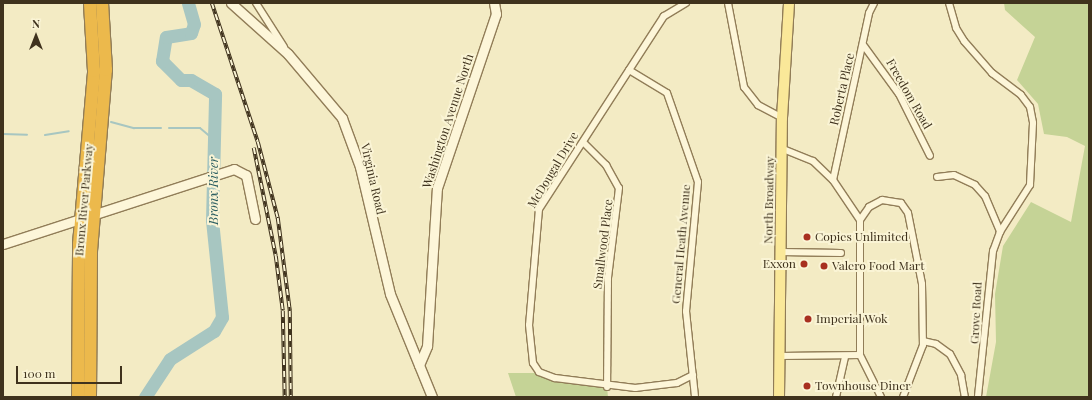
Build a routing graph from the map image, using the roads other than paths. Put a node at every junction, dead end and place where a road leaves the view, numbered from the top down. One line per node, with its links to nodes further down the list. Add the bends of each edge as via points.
1 (90, 3): 21 (highway, Bronx River Parkway, via 94,78)
2 (102, 3): 20 (highway, Bronx River Parkway, via 106,82)
3 (231, 3): 12 (street, Virginia Road)
4 (256, 3): 12 (street)
5 (494, 3): 32 (street, Washington Avenue North, via 496,14 437,188 427,346)
6 (686, 3): 13 (street, McDougal Drive, via 664,16)
7 (728, 3): 14 (street, via 744,87 764,110)
8 (789, 3): 14 (main road, North Broadway)
9 (874, 3): 11 (street, Roberta Place)
10 (949, 3): 24 (street, Grove Road, via 956,28 964,41 1030,108 1030,185)
11 (864, 46): 17 (street, Freedom Road, via 899,94); 19 (street, Roberta Place)
12 (288, 54): 32 (street, Virginia Road, via 327,98 351,138 381,266)
13 (629, 70): 15 (street, McDougal Drive); 33 (street, General Heath Avenue, via 667,93 698,182 686,311)
14 (782, 118): 16 (main road, North Broadway)
15 (583, 142): 34 (street, Smallwood Place, via 606,165 619,188 608,277); 34 (street, McDougal Drive, via 539,209 529,344 539,372)
16 (783, 149): 19 (street, via 808,158); 26 (main road, North Broadway)
17 (930, 156)
18 (937, 177): 24 (street, via 954,176 975,185 985,196)
19 (833, 180): 23 (street)
20 (93, 215): 21 (street); 22 (street, via 234,169 244,172 250,186); 36 (highway, Bronx River Parkway)
21 (81, 219): 25 (street); 35 (highway, Bronx River Parkway)
22 (255, 219)
23 (860, 220): 28 (street, via 869,207 882,200 901,203 908,213 922,284); 30 (street)
24 (1000, 232): 44 (street, Grove Road, via 990,273 987,338)
25 (3, 244)
26 (781, 252): 27 (street); 29 (main road, North Broadway)
27 (841, 253)
28 (923, 341): 42 (street, via 914,377); 43 (street, via 936,344 950,354 961,375)
29 (780, 356): 31 (street); 39 (main road, North Broadway)
30 (857, 356): 31 (street); 41 (street)
31 (845, 357): 40 (street)
32 (419, 365): 37 (street, Virginia Road)
33 (693, 375): 34 (street, via 667,385); 38 (street, General Heath Avenue)
34 (607, 387)
35 (78, 397)
36 (90, 397)
37 (432, 397)
38 (695, 397)
39 (779, 397)
40 (836, 397)
41 (881, 397)
42 (903, 397)
43 (965, 397)
44 (978, 397)

